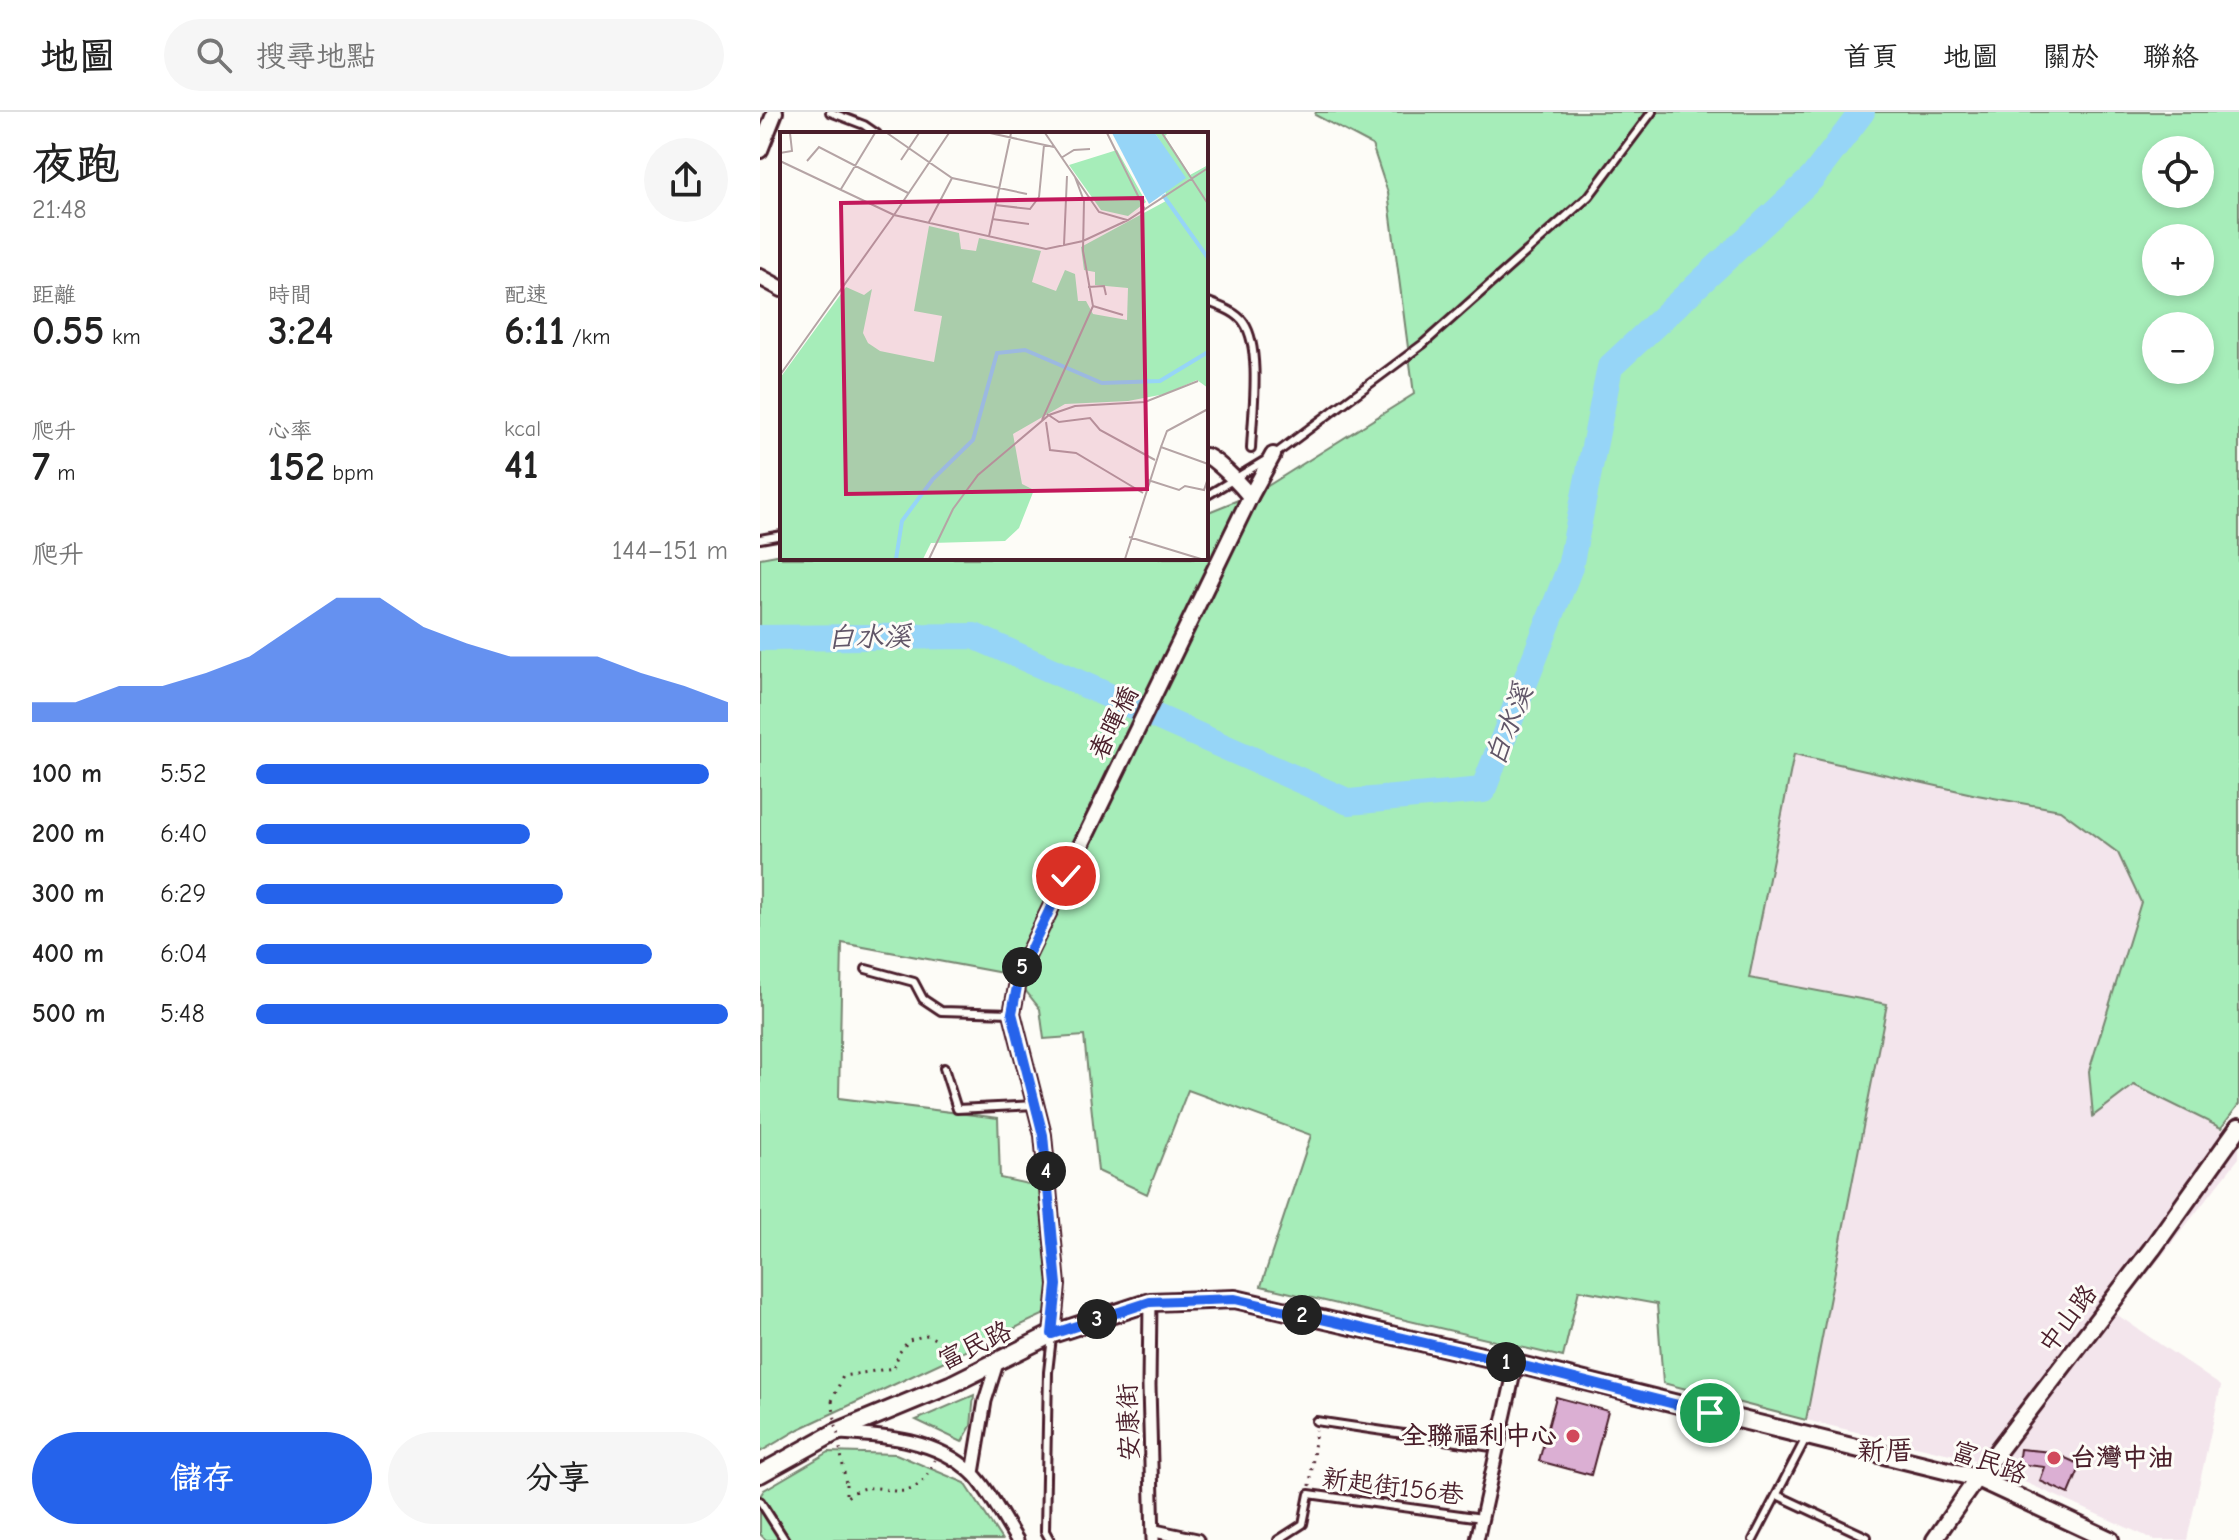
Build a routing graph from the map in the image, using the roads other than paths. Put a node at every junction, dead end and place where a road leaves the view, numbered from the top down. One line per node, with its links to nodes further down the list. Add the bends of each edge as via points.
1 (775, 112): 5 (street)
2 (830, 112): 4 (lane)
3 (1652, 112): 10 (lane, via 1589,196 1423,344)
4 (874, 132)
5 (760, 150)
6 (760, 277): 7 (street)
7 (780, 288)
8 (1208, 302): 9 (lane, via 1245,323 1253,351)
9 (1251, 449)
10 (1273, 455): 12 (lane); 14 (street, 春暉橋)
11 (1208, 456): 12 (street)
12 (1234, 481): 13 (lane); 14 (street)
13 (1208, 495)
14 (1250, 497): 18 (street, 春暉橋, via 1020,971)
15 (780, 535): 16 (lane)
16 (760, 539)
17 (866, 969): 18 (lane, via 914,982 923,999 941,1011)
18 (1012, 1013): 20 (street)
19 (944, 1068): 20 (lane, via 957,1109)
20 (1035, 1105): 23 (street, via 1043,1135 1057,1285)
21 (2239, 1127): 32 (main road, 中山路)
22 (1150, 1302): 23 (main road, 富民路); 25 (main road, 富民路, via 1235,1299); 36 (street, 安康街)
23 (1052, 1334): 24 (main road, 富民路); 40 (lane, via 1045,1531)
24 (997, 1363): 27 (main road, 富民路); 30 (street)
25 (1516, 1364): 28 (main road, 富民路); 29 (street)
26 (1316, 1421): 29 (lane)
27 (834, 1433): 30 (street, via 891,1437 939,1451); 31 (main road, 富民路)
28 (1806, 1438): 32 (main road, 富民路); 33 (lane)
29 (1498, 1448): 35 (street)
30 (973, 1473): 39 (street)
31 (760, 1474)
32 (1977, 1478): 45 (street, 中山路); 46 (main road, 富民路)
33 (1777, 1495): 37 (lane); 44 (lane)
34 (760, 1501): 38 (lane)
35 (1482, 1518): 42 (lane, 新起街156巷, via 1309,1494 1303,1524); 43 (street)
36 (1154, 1536): 41 (street)
37 (1867, 1537)
38 (785, 1540)
39 (1017, 1540)
40 (1050, 1540)
41 (1197, 1540)
42 (1278, 1540)
43 (1477, 1540)
44 (1753, 1540)
45 (1934, 1540)
46 (2110, 1540)

